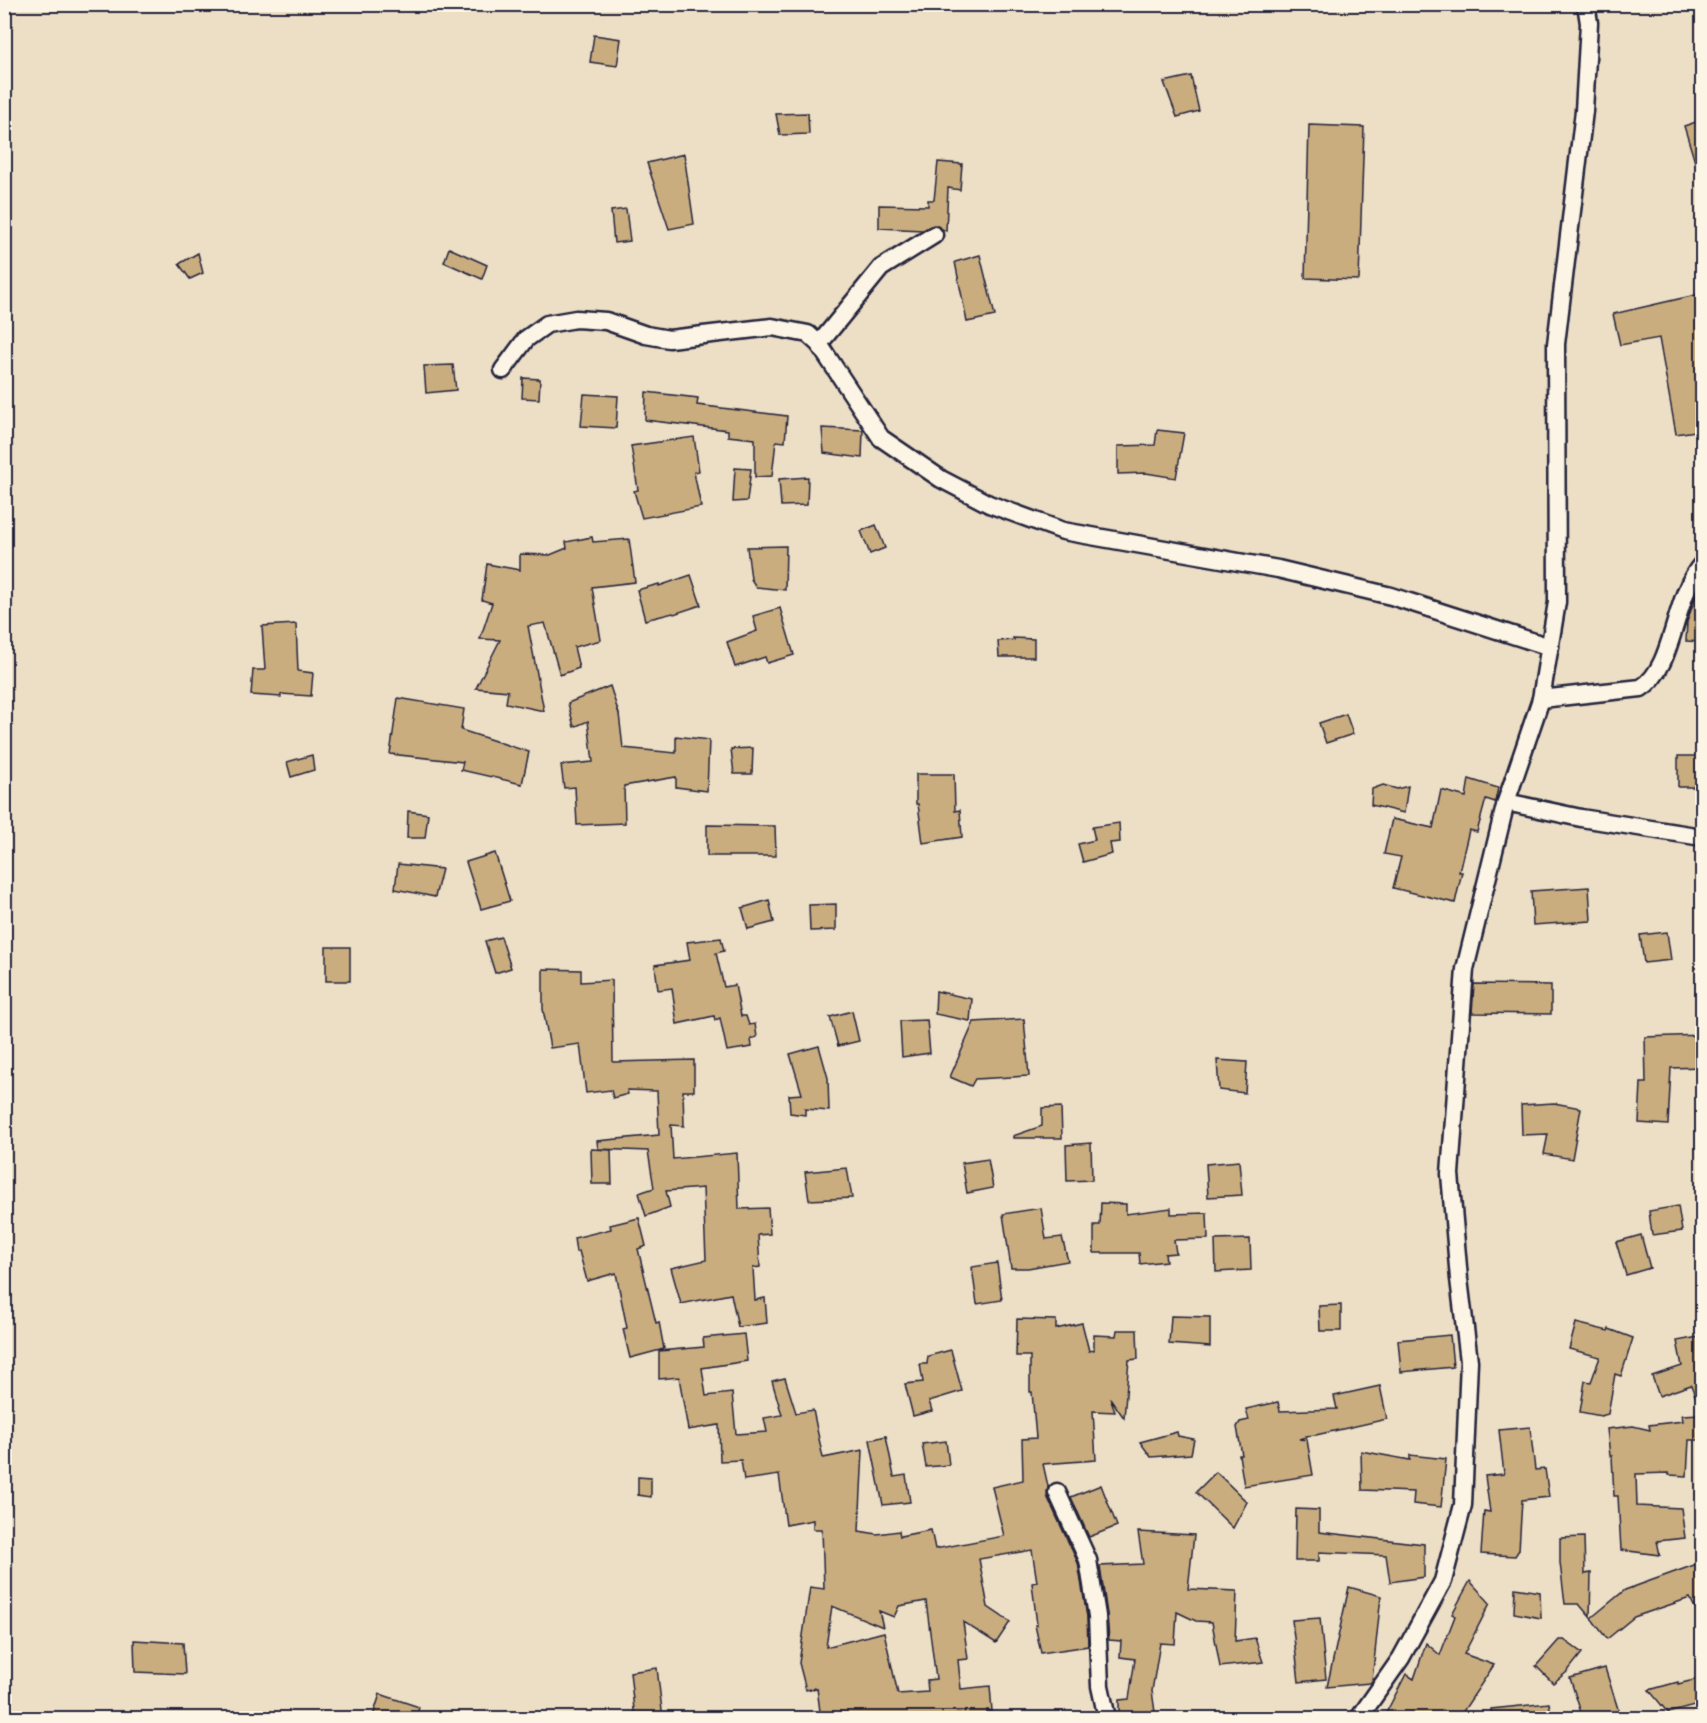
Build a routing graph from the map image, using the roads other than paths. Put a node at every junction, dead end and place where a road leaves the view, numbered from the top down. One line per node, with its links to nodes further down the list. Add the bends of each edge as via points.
1 (1586, 4): 6 (street, via 1589,23 1584,111 1556,344 1557,602)
2 (934, 235): 3 (street, via 881,268)
3 (819, 344): 4 (street, via 808,334 772,327 669,339 606,321 576,319 547,324 526,339); 6 (street, via 881,438 941,479 989,504 1063,531 1278,569 1391,596)
4 (502, 370)
5 (1702, 564): 7 (street, via 1680,605 1660,667 1651,682 1641,688)
6 (1550, 647): 7 (street)
7 (1542, 699): 8 (street)
8 (1506, 802): 9 (street); 12 (street, via 1465,969 1450,1174 1469,1361 1462,1504 1443,1581 1401,1658)
9 (1702, 837)
10 (1057, 1492): 11 (street, via 1088,1560 1097,1616 1100,1686)
11 (1107, 1719)
12 (1359, 1719)

